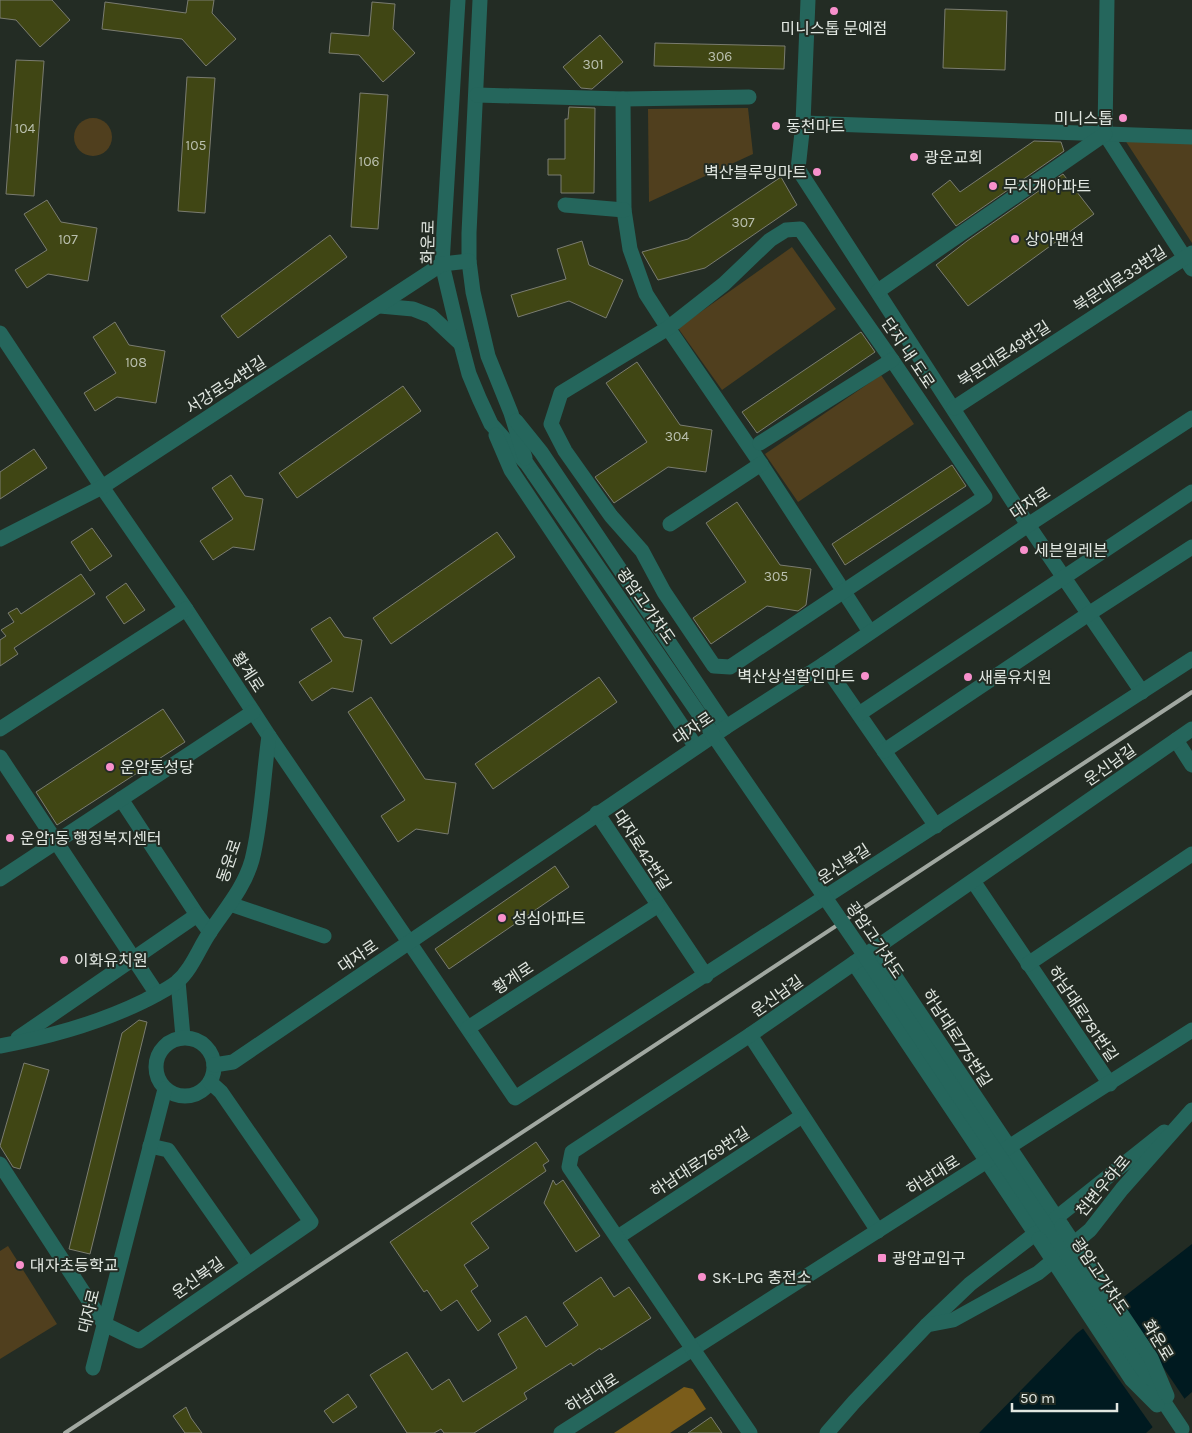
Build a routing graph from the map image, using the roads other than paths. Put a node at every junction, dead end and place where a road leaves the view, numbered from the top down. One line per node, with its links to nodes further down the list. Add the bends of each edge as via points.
1 (458, 0): 15 (street, 화운로)
2 (480, 0): 5 (street)
3 (808, 0): 8 (street, 북문대로49번길)
4 (1107, 0): 9 (street)
5 (477, 95): 7 (street); 14 (street)
6 (749, 97): 7 (street)
7 (623, 99): 12 (street)
8 (803, 123): 9 (street); 16 (street, 북문대로49번길, via 798,169)
9 (1105, 134): 10 (street); 13 (street, 북문대로33번길); 16 (street)
10 (1192, 137)
11 (565, 205): 12 (street)
12 (624, 210): 18 (street, via 630,249 646,294)
13 (1190, 260): 19 (street, 북문대로33번길)
14 (469, 261): 15 (street, 서강로54번길); 24 (street, via 488,356)
15 (442, 264): 17 (street, 서강로54번길); 21 (street, 화운로)
16 (878, 291): 23 (street, 북문대로49번길)
17 (380, 306): 21 (street, via 413,309 431,316); 30 (street, 서강로54번길)
18 (668, 328): 22 (street, 단지 내 도로, via 724,284 770,240 786,230 800,229); 28 (street); 37 (street, via 561,393 551,424 564,450 611,516 642,551 664,592 714,666 730,667)
19 (1073, 330): 23 (street, 북문대로49번길)
20 (0, 333): 30 (street, 황계로)
21 (461, 344): 26 (street, 화운로, via 469,374)
22 (892, 360): 27 (street); 37 (street, 단지 내 도로, via 985,497)
23 (954, 408): 33 (street, 북문대로49번길)
24 (511, 414): 29 (street); 46 (street, via 541,452)
25 (1192, 418): 33 (street, 대자로)
26 (491, 424): 29 (street, 화운로); 51 (street, via 511,470)
27 (760, 442)
28 (761, 464): 32 (street); 37 (street)
29 (530, 469): 101 (street, 광암고가차도, bridge, via 857,944)
30 (102, 487): 34 (street, 서강로54번길); 38 (street, 황계로)
31 (1192, 492): 36 (street)
32 (670, 524)
33 (1028, 525): 36 (street, 북문대로49번길); 40 (street, 대자로)
34 (0, 539)
35 (1192, 547): 39 (street)
36 (1064, 576): 39 (street, 북문대로49번길); 45 (street)
37 (844, 592): 40 (street)
38 (186, 609): 44 (street, 황계로); 47 (street)
39 (1090, 613): 43 (street, 북문대로49번길); 52 (street)
40 (870, 632): 42 (street, 대자로)
41 (1192, 659): 43 (street, 운신북길)
42 (824, 664): 45 (street); 46 (street, 대자로)
43 (1142, 692): 57 (street, 운신북길)
44 (253, 712): 49 (street, 황계로); 55 (street)
45 (859, 714): 52 (street)
46 (726, 727): 51 (street, 대자로)
47 (0, 729)
48 (1192, 729): 50 (street, 운신남길)
49 (268, 736): 62 (street, 동운로, via 252,859); 67 (street, 황계로)
50 (1176, 740): 54 (street); 61 (street, 운신남길)
51 (696, 747): 56 (street, 대자로)
52 (884, 751): 57 (street)
53 (0, 757): 58 (street)
54 (1192, 765)
55 (121, 799): 58 (street); 64 (street)
56 (597, 813): 63 (street, 대자로42번길); 67 (street, 대자로)
57 (936, 826): 73 (street, 운신북길)
58 (57, 842): 60 (street); 70 (street)
59 (1192, 854): 72 (street, 하남대로781번길)
60 (0, 879)
61 (973, 881): 68 (street, 운신남길); 72 (street, 하남대로781번길)
62 (230, 904): 65 (street, 동운로); 66 (street)
63 (657, 906): 69 (street, 대자로42번길); 73 (street, 대자로42번길)
64 (196, 915): 65 (street); 70 (street, 동운로)
65 (210, 932): 74 (street, 동운로)
66 (324, 936)
67 (410, 941): 76 (street, 황계로); 81 (street, 대자로, via 233,1062)
68 (876, 948): 71 (street, 운신남길); 89 (street, 하남대로775번길)
69 (577, 958): 76 (street, 황계로)
70 (133, 959): 75 (street); 80 (street, 동운로)
71 (854, 963): 78 (street, 운신남길); 90 (street)
72 (1028, 964): 83 (street, 하남대로781번길)
73 (706, 976): 85 (street, 운신북길)
74 (178, 981): 75 (street, 동운로); 79 (street)
75 (157, 994): 80 (street, 동운로, via 87,1024)
76 (468, 1028): 85 (street, 황계로)
77 (1192, 1030): 83 (street, 하남대로)
78 (750, 1035): 87 (street); 95 (street, 운신남길, via 572,1152 569,1167)
79 (183, 1037): 81 (street, via 204,1045); 84 (street, via 172,1040 157,1057 158,1080)
80 (5, 1045)
81 (214, 1065): 82 (street)
82 (210, 1082): 84 (street, via 194,1095 174,1094); 96 (street, 운신북길, via 221,1092 311,1222)
83 (1110, 1084): 89 (street, 하남대로)
84 (165, 1089): 88 (street, 대자로)
85 (515, 1098)
86 (1191, 1111): 92 (street, 천변우하로); 98 (street, 천변우하로, via 1090,1230 1038,1274 953,1320)
87 (802, 1116): 93 (street); 95 (street, 하남대로769번길)
88 (150, 1146): 96 (street, via 168,1150); 97 (street, 대자로)
89 (1009, 1148): 90 (street, 하남대로); 92 (street, 화운로)
90 (987, 1162): 93 (street, 하남대로); 94 (street)
91 (0, 1164): 97 (street)
92 (1059, 1222): 101 (street, 화운로, bridge, via 1151,1358)
93 (878, 1231): 99 (street, 하남대로)
94 (1038, 1236): 98 (street, via 970,1284); 101 (street, bridge, via 1132,1380)
95 (618, 1237): 99 (street, 운신남길)
96 (248, 1264): 97 (street, 운신북길, via 139,1341)
97 (104, 1324): 100 (street, 대자로)
98 (927, 1325): 104 (street)
99 (692, 1349): 102 (street, 하남대로); 103 (street)
100 (93, 1368)
101 (1183, 1431)
102 (561, 1433)
103 (750, 1433)
104 (827, 1433)

